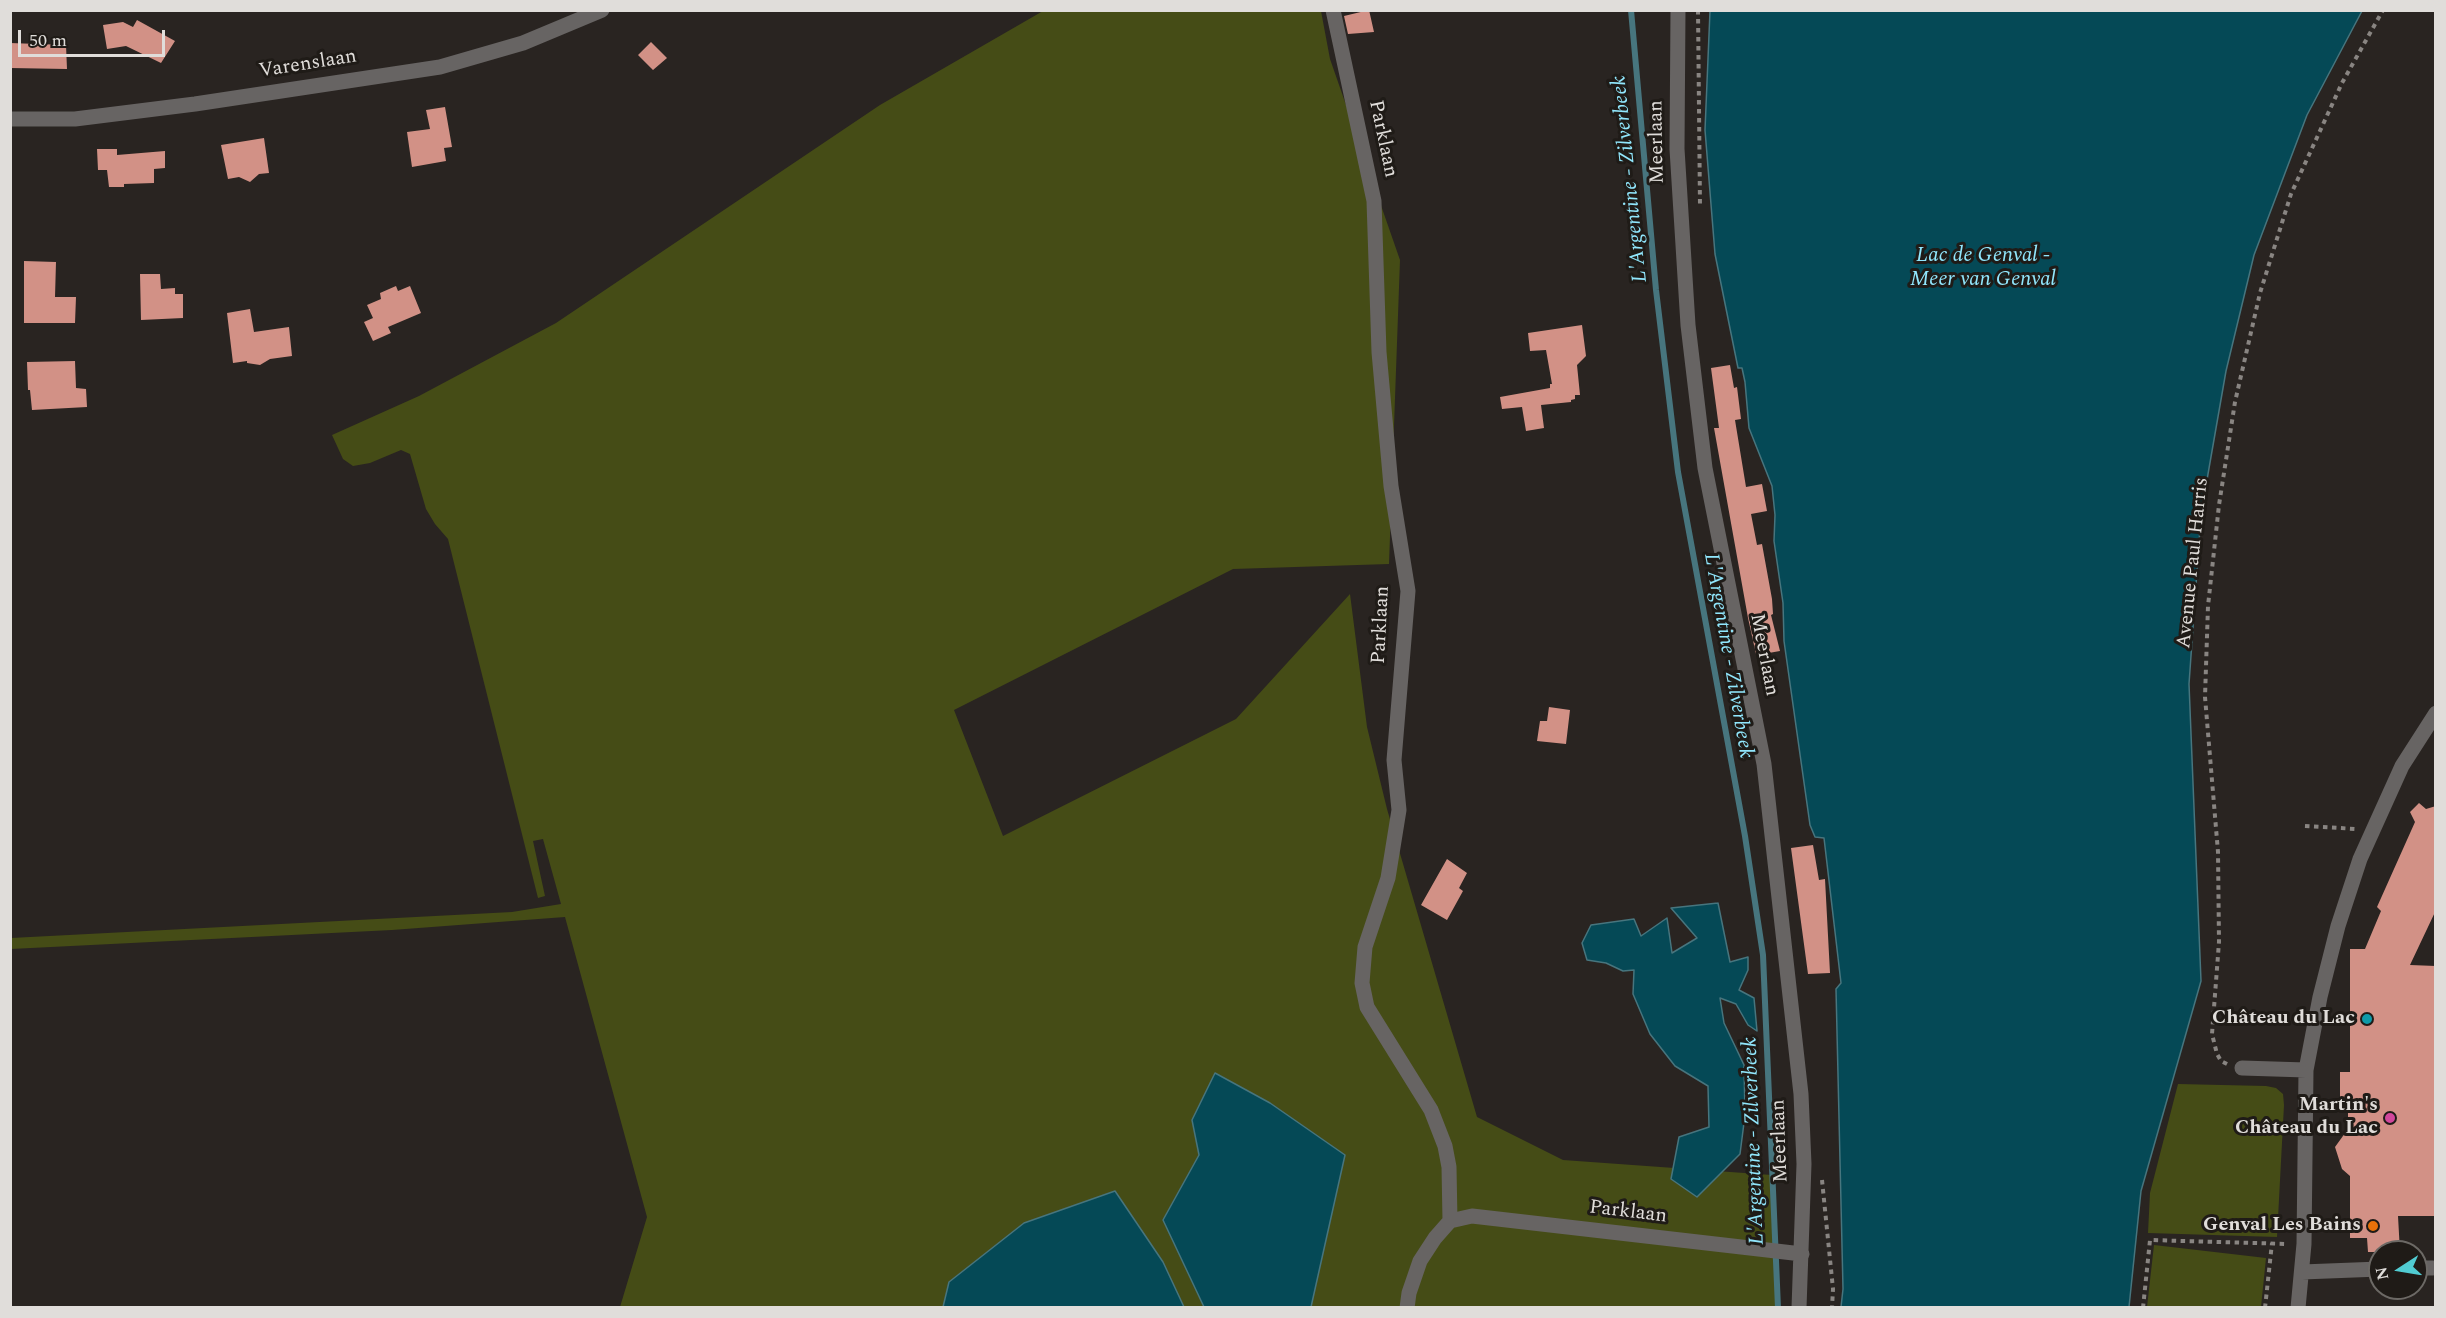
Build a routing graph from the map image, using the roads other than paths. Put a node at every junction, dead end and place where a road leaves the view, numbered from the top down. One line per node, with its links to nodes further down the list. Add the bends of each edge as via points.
1 (603, 10): 4 (street, Varenslaan, via 523,43 440,66 75,119)
2 (1333, 10): 8 (street, Parklaan, via 1374,201 1379,352 1390,486 1408,591 1394,760 1400,810 1388,878 1365,947 1362,983 1368,1007 1438,1128 1449,1167)
3 (1678, 10): 9 (street, Meerlaan, via 1677,149 1688,325 1705,468 1764,764 1801,1094 1804,1164)
4 (10, 119)
5 (2436, 713): 7 (street, via 2402,766 2360,860 2338,926)
6 (2242, 1068): 7 (street)
7 (2306, 1070): 13 (street)
8 (1450, 1221): 9 (street, Parklaan, via 1472,1216); 14 (street, via 1420,1261)
9 (1796, 1254): 15 (street, Meerlaan)
10 (2428, 1268): 11 (street)
11 (2433, 1268)
12 (2368, 1269): 13 (street)
13 (2302, 1272): 16 (street)
14 (1407, 1308)
15 (1799, 1308)
16 (2298, 1308)

